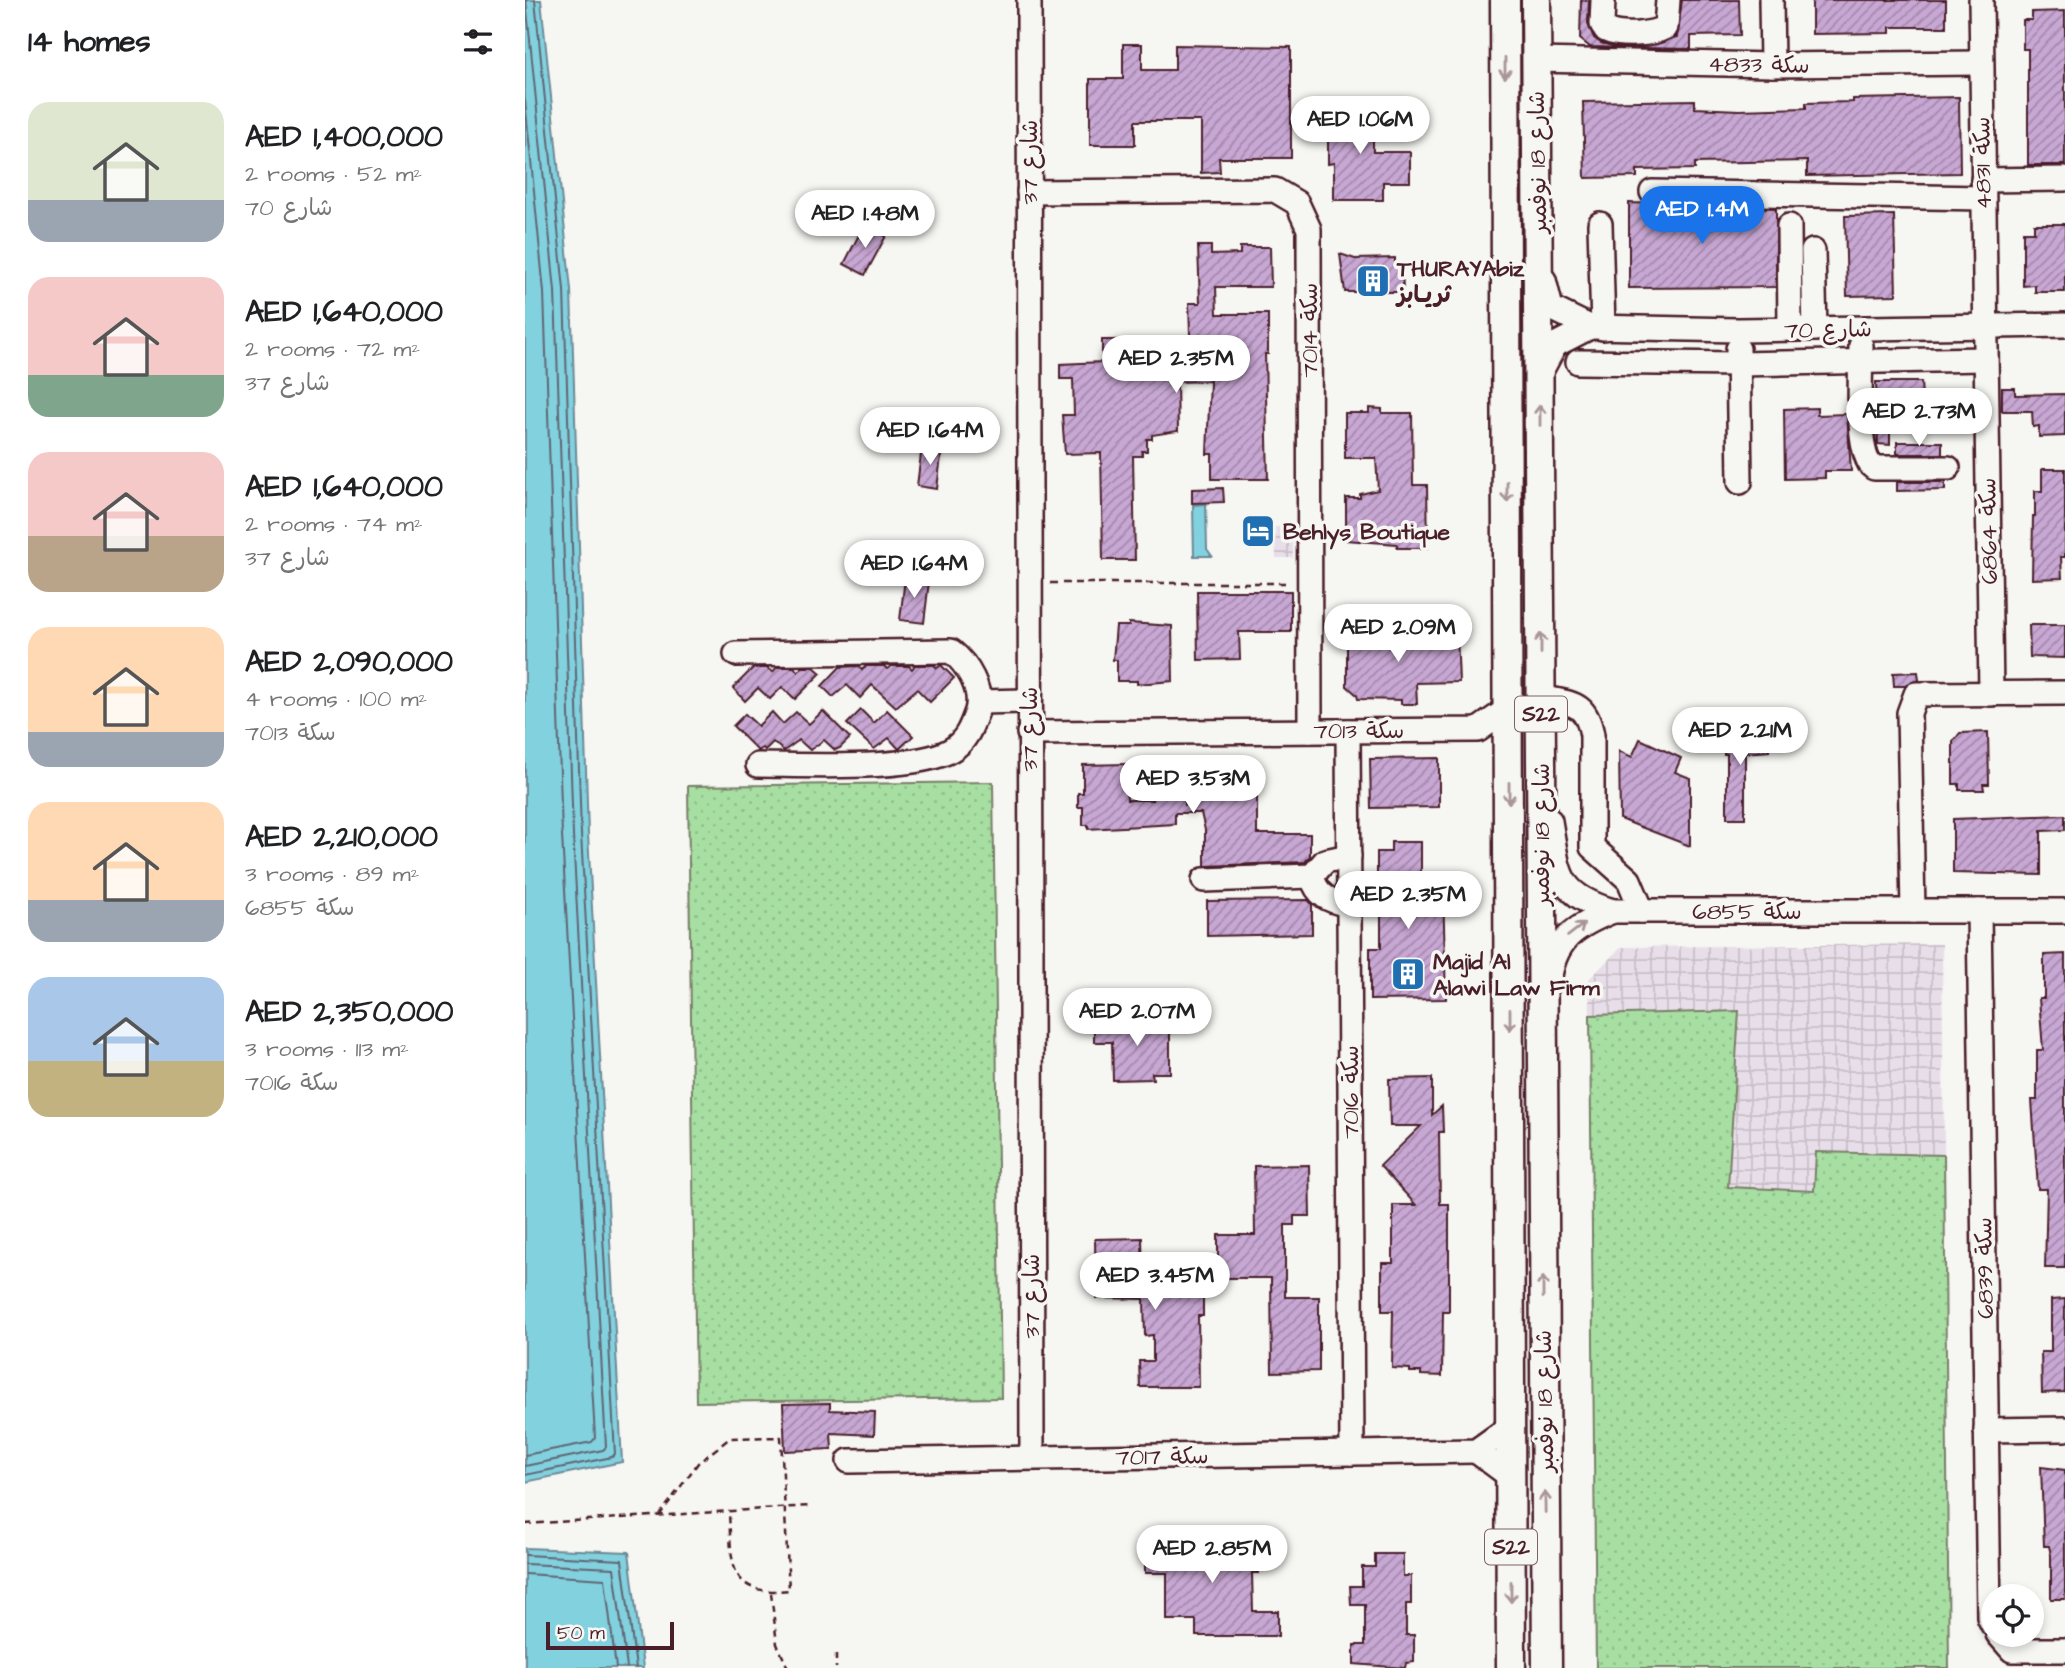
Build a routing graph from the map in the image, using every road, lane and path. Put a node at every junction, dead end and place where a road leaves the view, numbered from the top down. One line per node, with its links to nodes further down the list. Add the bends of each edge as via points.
1 (1029, 0): 15 (street, شارع 37)
2 (1505, 0): 43 (main road, شارع 18 نوفمبر / S22, one-way to 43)
3 (1536, 0): 9 (main road, شارع 18 نوفمبر / S22)
4 (1602, 0): 8 (street, via 1606,30)
5 (1668, 0): 8 (street, via 1666,27)
6 (1771, 0): 12 (street)
7 (1981, 0): 11 (street, سكة 4831)
8 (1633, 34): 10 (street)
9 (1536, 60): 10 (street, سكة 4833); 20 (main road, شارع 18 نوفمبر / S22)
10 (1632, 62): 12 (street, سكة 4833)
11 (1981, 63): 12 (street, سكة 4833); 14 (street, سكة 4831)
12 (1772, 65)
13 (2065, 179): 14 (street)
14 (1983, 189): 16 (street); 22 (street, سكة 4831)
15 (1029, 192): 35 (street, شارع 37); 36 (street, سكة 7014, via 1275,190 1297,203 1309,229)
16 (1652, 192)
17 (1600, 224): 23 (street)
18 (1789, 226): 27 (street)
19 (1813, 251): 24 (street)
20 (1538, 253): 23 (street, شارع 70, via 1551,308); 32 (main road, شارع 18 نوفمبر / S22)
21 (2065, 325): 22 (street, شارع 70)
22 (1984, 326): 25 (street, شارع 70); 28 (street, سكة 6864)
23 (1597, 327): 26 (street, شارع 70); 32 (street, شارع 70, via 1555,345)
24 (1815, 329): 25 (street, شارع 70); 27 (street, شارع 70)
25 (1861, 329): 29 (street)
26 (1738, 330): 27 (street, شارع 70); 31 (street)
27 (1790, 330)
28 (1985, 359): 29 (street); 39 (street, سكة 6864)
29 (1861, 361): 31 (street); 33 (street, via 1862,443 1869,466)
30 (1578, 362): 31 (street)
31 (1738, 364): 34 (street)
32 (1540, 373): 40 (main road, شارع 18 نوفمبر / S22, one-way to 32)
33 (1948, 468)
34 (1740, 482)
35 (1029, 583): 36 (path); 41 (street, شارع 37)
36 (1310, 583): 45 (street, سكة 7014)
37 (736, 653): 42 (street, via 951,651 967,664)
38 (2065, 693): 39 (street)
39 (1991, 694): 57 (street, via 1916,694 1910,703)
40 (1541, 697): 49 (main road, شارع 18 نوفمبر / S22); 56 (street, via 1579,706 1589,718 1592,847 1629,880)
41 (1029, 701): 42 (street); 47 (street, شارع 37)
42 (979, 702): 50 (street, via 967,738 931,759)
43 (1508, 709): 44 (street); 48 (main road, شارع 18 نوفمبر / S22)
44 (1478, 730): 46 (street, سكة 7013); 48 (street)
45 (1310, 731): 46 (street, سكة 7013); 47 (street, سكة 7013)
46 (1348, 731): 51 (street, سكة 7016)
47 (1029, 733): 66 (street, شارع 37)
48 (1508, 753): 61 (main road, شارع 18 نوفمبر / S22, one-way to 61)
49 (1540, 761): 55 (street, سكة 6855, via 1560,878 1585,903); 60 (main road, شارع 18 نوفمبر / S22)
50 (758, 765)
51 (1349, 856): 52 (street, via 1325,861); 54 (street, سكة 7016)
52 (1313, 876): 53 (street); 54 (street, via 1320,894)
53 (1204, 880)
54 (1349, 905): 65 (street, سكة 7016)
55 (1613, 911): 56 (street, سكة 6855); 60 (street, one-way to 55, via 1550,974 1562,940 1586,922)
56 (1642, 911): 57 (street, سكة 6855)
57 (1913, 911): 58 (street, سكة 6855)
58 (1979, 911): 59 (street, سكة 6855); 63 (street, سكة 6839)
59 (2065, 911)
60 (1541, 1087): 82 (main road, شارع 18 نوفمبر / S22, one-way to 60)
61 (1511, 1426): 64 (street); 68 (main road, شارع 18 نوفمبر / S22)
62 (2065, 1429): 63 (street)
63 (1986, 1430): 74 (street, سكة 6839)
64 (1475, 1451): 65 (street, سكة 7017); 68 (street)
65 (1352, 1453): 66 (street, سكة 7017)
66 (1032, 1458): 67 (street, سكة 7017)
67 (849, 1461)
68 (1511, 1477): 81 (main road, شارع 18 نوفمبر / S22, one-way to 81)
69 (810, 1506): 70 (path)
70 (785, 1508): 71 (path); 72 (path, via 781,1437 730,1438 698,1463); 75 (path, via 789,1590)
71 (729, 1513): 72 (path); 75 (path, via 736,1574 749,1587)
72 (659, 1516): 73 (path)
73 (525, 1524)
74 (1988, 1584)
75 (771, 1592): 79 (path, via 778,1644)
76 (2009, 1647): 77 (street)
77 (2065, 1650)
78 (836, 1654): 80 (path)
79 (788, 1668)
80 (836, 1668)
81 (1511, 1668)
82 (1547, 1668)

